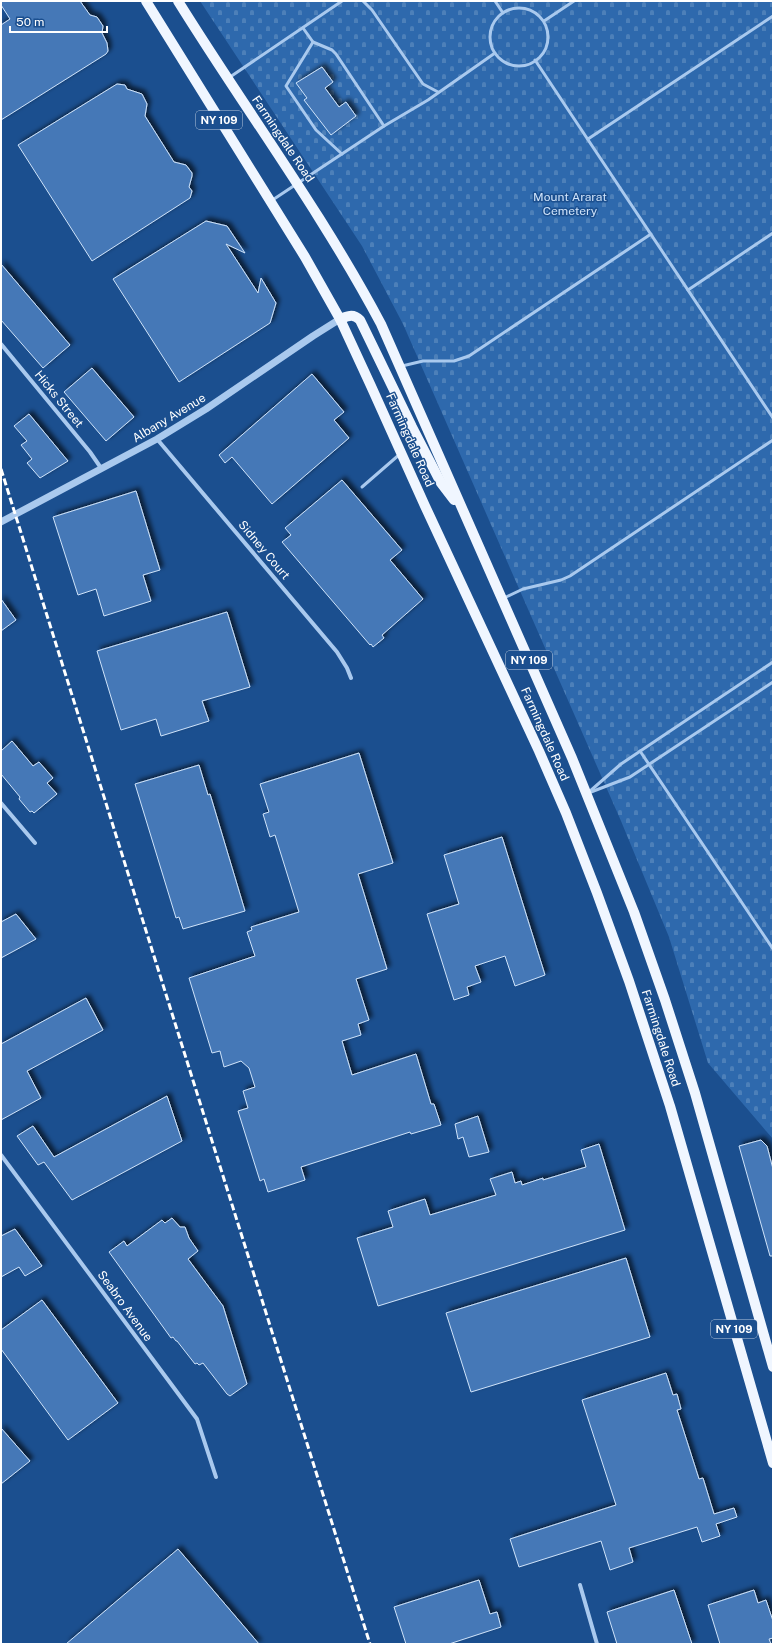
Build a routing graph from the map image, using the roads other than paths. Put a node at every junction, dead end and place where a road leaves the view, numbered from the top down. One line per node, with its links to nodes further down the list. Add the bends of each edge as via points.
1 (146, 1): 20 (main road, Farmingdale Road / NY 109)
2 (178, 1): 14 (main road, Farmingdale Road / NY 109)
3 (342, 1): 10 (lane)
4 (363, 1): 15 (lane, via 372,10 423,84)
5 (495, 1): 7 (lane)
6 (574, 1): 9 (lane)
7 (503, 13): 9 (lane, via 514,8 528,8); 12 (lane, via 493,24 490,34)
8 (773, 16): 17 (lane)
9 (544, 21): 13 (lane, via 548,32 548,46 544,54)
10 (303, 28): 11 (lane); 14 (lane)
11 (313, 42): 16 (lane, via 336,54); 18 (lane, via 286,86 316,130)
12 (495, 53): 13 (lane, via 512,65 528,64); 15 (lane)
13 (536, 60): 17 (lane)
14 (228, 79): 19 (main road, Farmingdale Road / NY 109)
15 (438, 92): 16 (lane)
16 (384, 126): 18 (lane)
17 (588, 139): 22 (lane)
18 (342, 154): 19 (lane)
19 (298, 184): 20 (lane); 26 (main road, Farmingdale Road / NY 109, via 358,282)
20 (270, 202): 24 (main road, Farmingdale Road / NY 109)
21 (773, 233): 23 (lane)
22 (651, 234): 23 (lane); 26 (lane, via 469,356 454,361 423,361)
23 (688, 290): 27 (lane)
24 (340, 319): 28 (street, Albany Avenue); 30 (main road, Farmingdale Road / NY 109); 33 (main road, via 351,315 360,320 441,483)
25 (1, 344): 31 (street, Hicks Street)
26 (400, 366): 33 (main road, Farmingdale Road / NY 109)
27 (773, 418)
28 (157, 439): 31 (street, Albany Avenue); 37 (street, Sidney Court, via 337,652)
29 (773, 440): 35 (lane, via 570,576 523,589)
30 (401, 453): 32 (lane); 47 (main road, Farmingdale Road / NY 109, via 539,751 566,813 612,934 672,1113)
31 (101, 468): 34 (street, Albany Avenue)
32 (362, 487)
33 (465, 514): 35 (main road, Farmingdale Road / NY 109)
34 (1, 522)
35 (503, 598): 41 (main road, Farmingdale Road / NY 109)
36 (773, 662): 39 (lane)
37 (351, 678)
38 (773, 682): 40 (lane)
39 (640, 751): 40 (lane); 41 (lane)
40 (649, 765): 41 (lane, via 630,778); 44 (lane)
41 (587, 794): 46 (main road, Farmingdale Road / NY 109, via 646,947 680,1047)
42 (1, 803): 43 (street)
43 (35, 843)
44 (773, 949)
45 (1, 1155): 48 (street, Seabro Avenue, via 197,1419)
46 (773, 1367)
47 (773, 1463)
48 (216, 1477)
49 (580, 1585): 50 (street)
50 (598, 1644)

